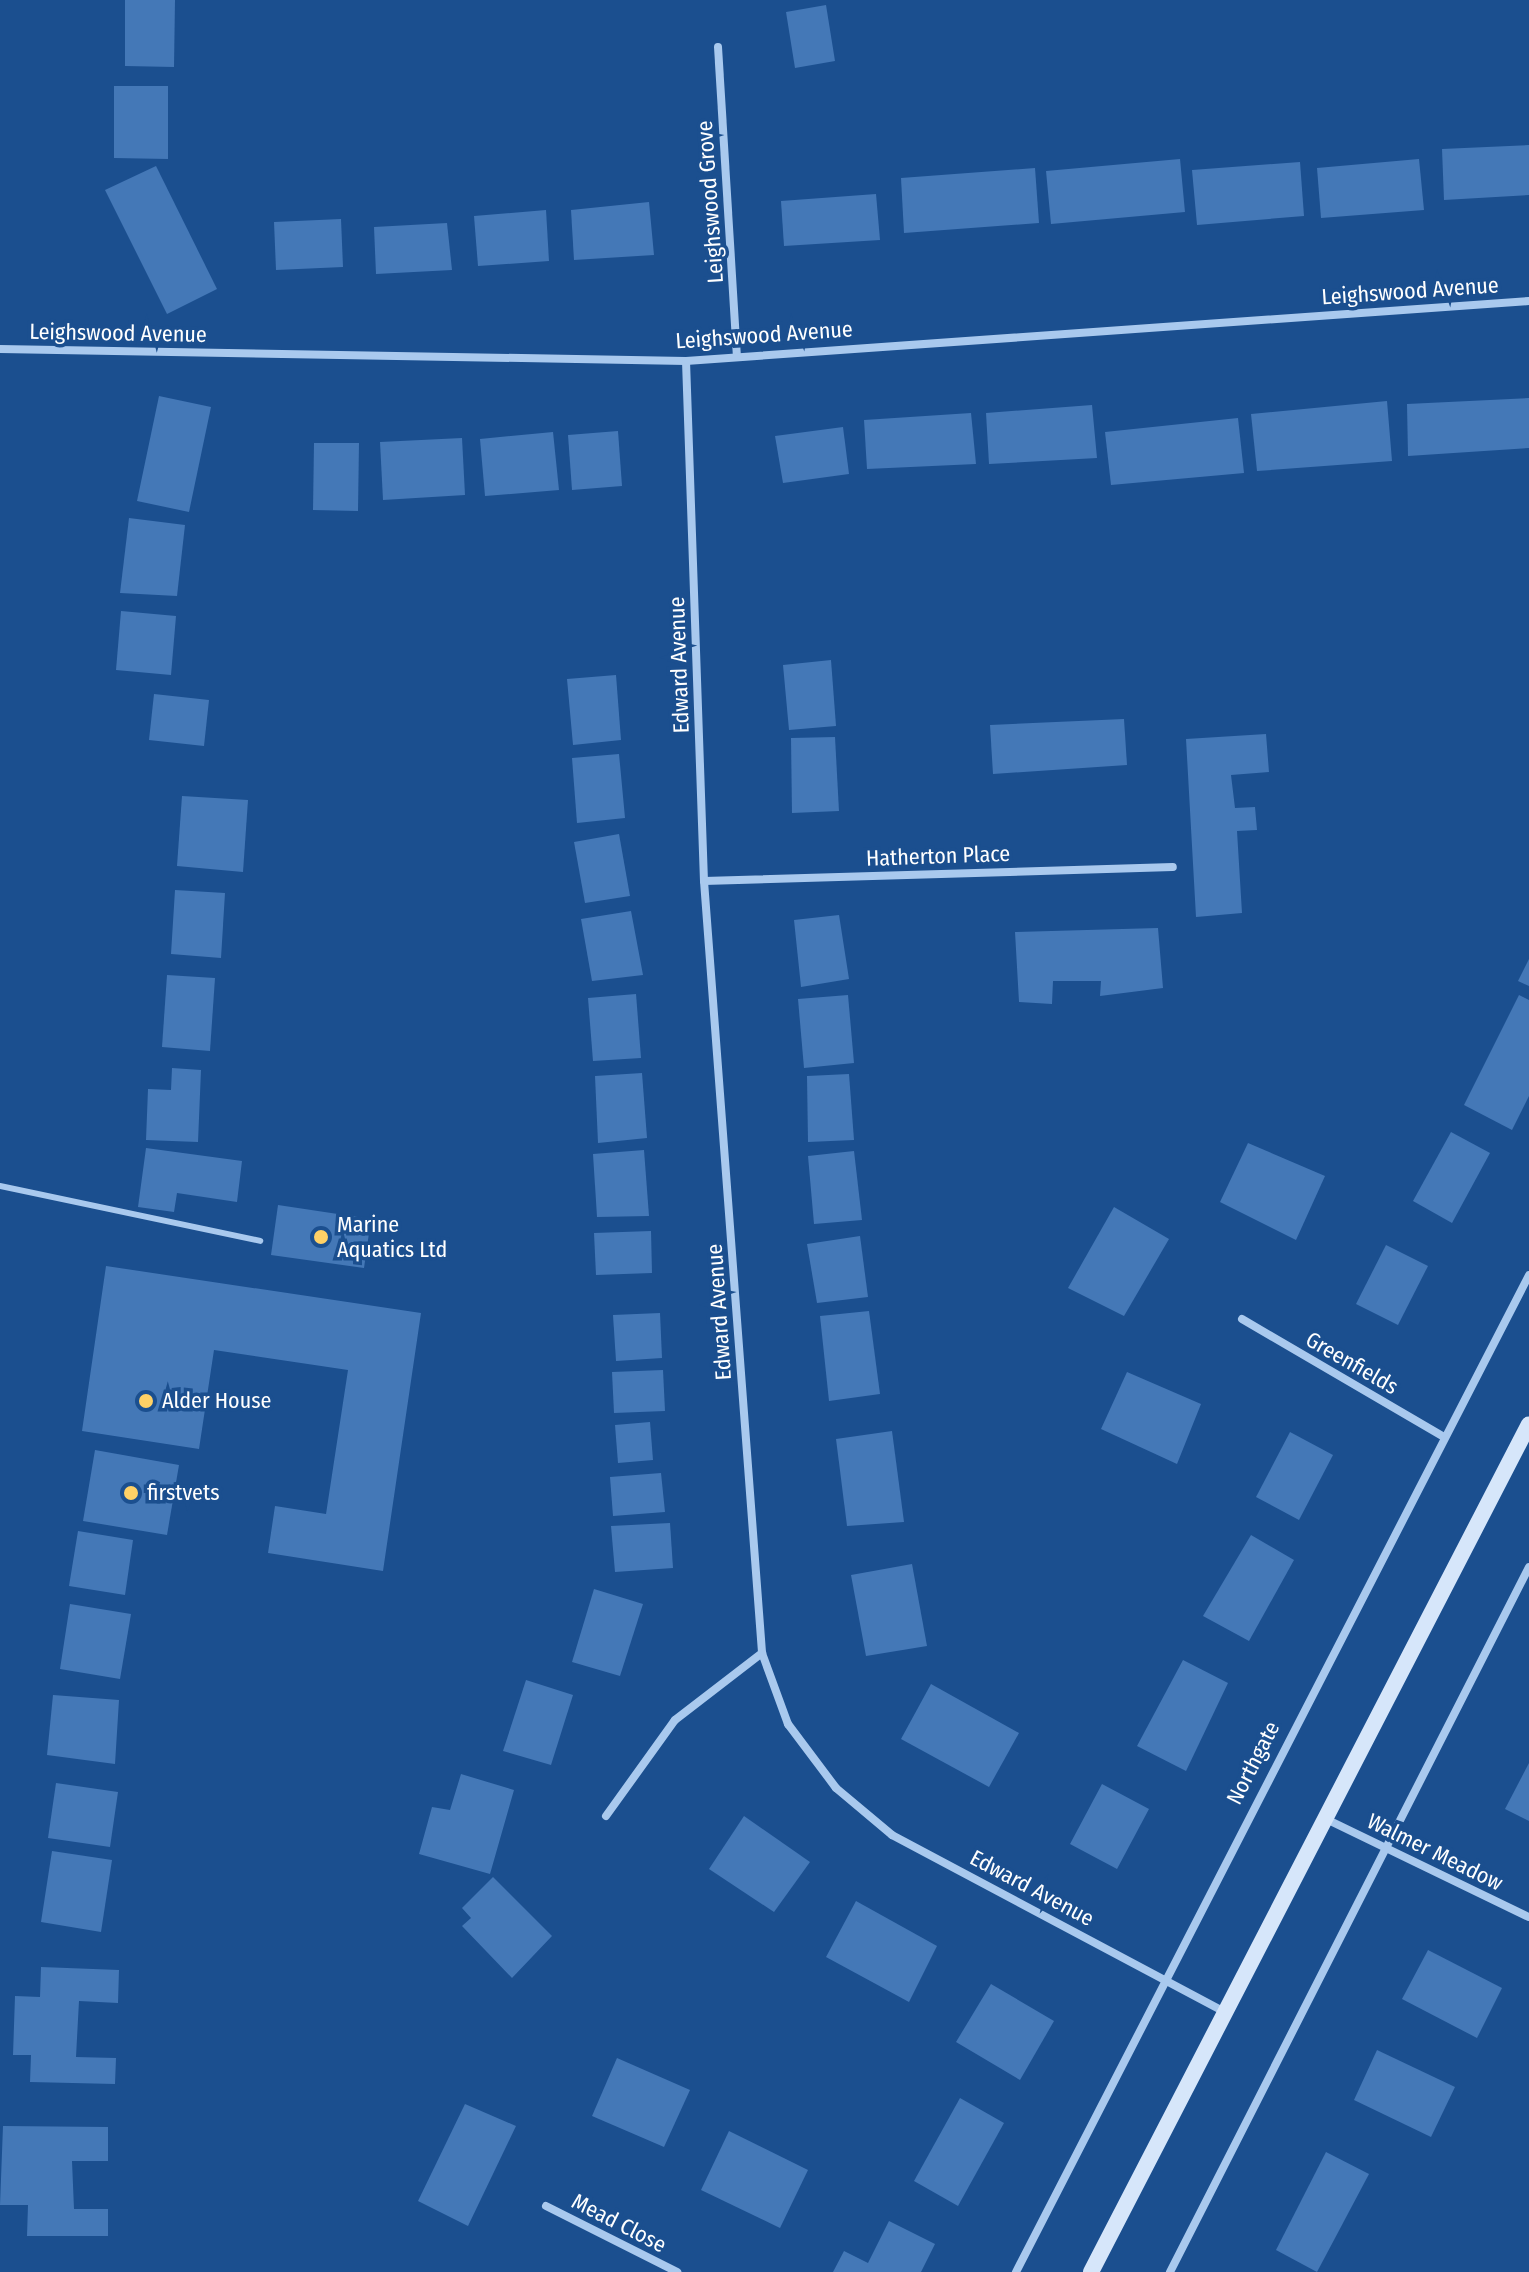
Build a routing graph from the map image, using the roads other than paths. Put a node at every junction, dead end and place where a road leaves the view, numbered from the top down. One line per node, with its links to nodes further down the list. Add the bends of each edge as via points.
1 (718, 47): 4 (street, Leighswood Grove)
2 (1529, 301): 4 (street, Leighswood Avenue)
3 (0, 349): 5 (street, Leighswood Avenue)
4 (737, 355): 5 (street, Leighswood Avenue)
5 (686, 361): 7 (street, Edward Avenue)
6 (1173, 867): 7 (street, Hatherton Place)
7 (704, 881): 15 (street, Edward Avenue)
8 (0, 1186): 9 (lane)
9 (260, 1241)
10 (1529, 1275): 13 (street, Northgate)
11 (1242, 1319): 13 (street, Greenfields)
12 (1529, 1424): 17 (main road)
13 (1444, 1437): 20 (street, Northgate)
14 (1529, 1567): 18 (street)
15 (762, 1653): 16 (street, via 675,1720); 20 (street, Edward Avenue, via 788,1724 836,1788 892,1835)
16 (606, 1816)
17 (1326, 1819): 18 (street, Walmer Meadow); 21 (main road)
18 (1384, 1849): 19 (street, Walmer Meadow); 26 (street)
19 (1529, 1917)
20 (1167, 1980): 21 (street, Edward Avenue); 24 (street, Northgate)
21 (1227, 2013): 25 (main road)
22 (546, 2206): 23 (street, Mead Close)
23 (677, 2272)
24 (1016, 2272)
25 (1091, 2272)
26 (1170, 2272)

